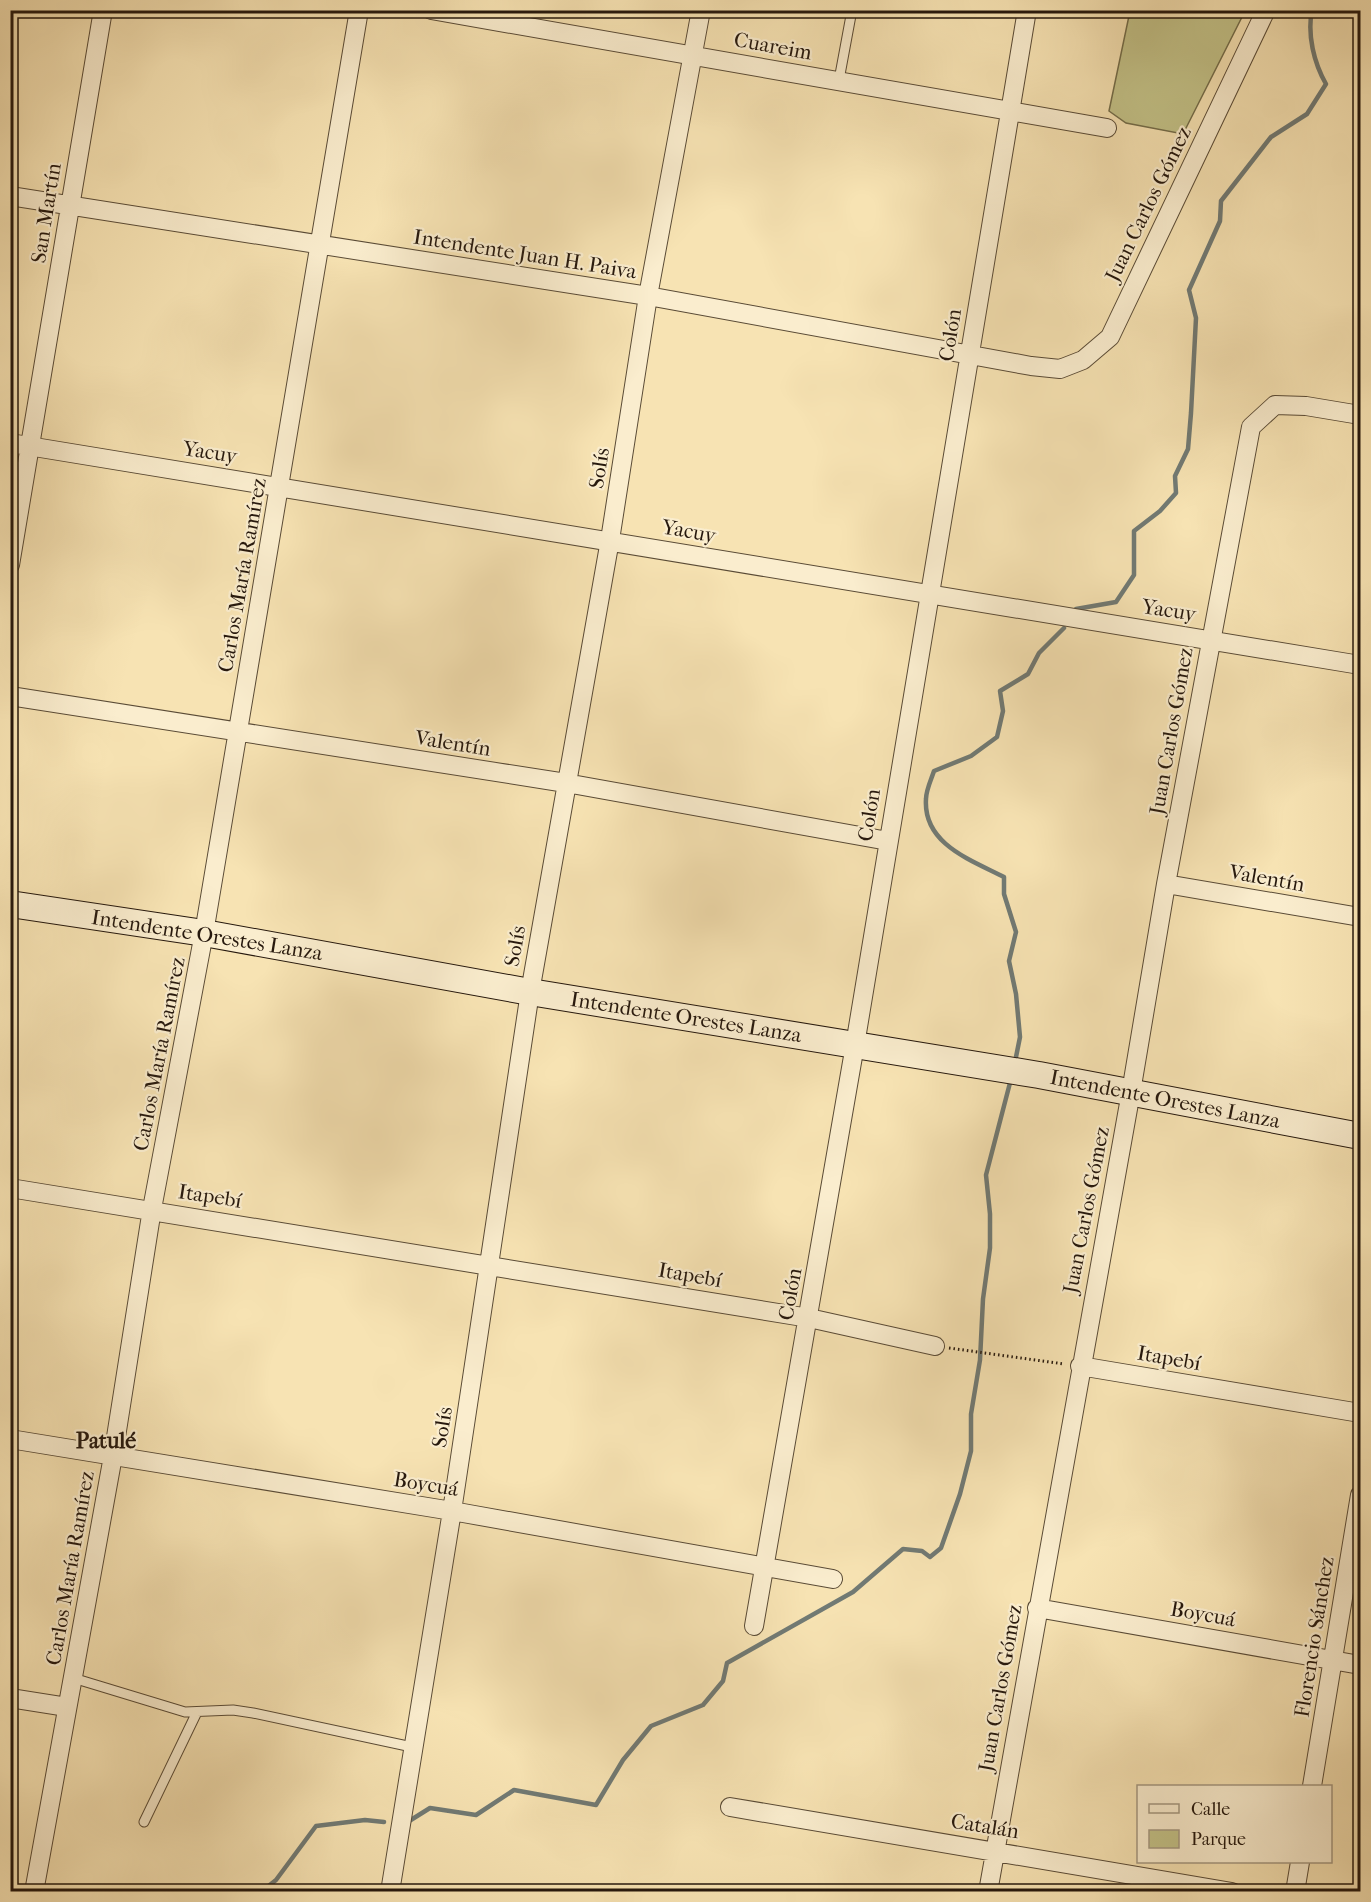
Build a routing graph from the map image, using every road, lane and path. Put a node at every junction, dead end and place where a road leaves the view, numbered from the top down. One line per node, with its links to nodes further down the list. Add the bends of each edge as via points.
1 (103, 10): 13 (street, San Martín)
2 (359, 10): 14 (street, Carlos María Ramírez)
3 (431, 10): 8 (street, Cuareim)
4 (700, 10): 8 (street, Solís)
5 (852, 10): 9 (lane)
6 (1027, 10): 10 (street, Colón)
7 (1266, 10): 17 (street, Juan Carlos Gómez, via 1110,337 1083,360 1060,369)
8 (694, 54): 9 (street, Cuareim); 15 (street, Solís)
9 (839, 80): 10 (street, Cuareim)
10 (1009, 111): 11 (street, Cuareim); 16 (street, Colón)
11 (1107, 128)
12 (10, 196): 13 (street, Intendente Juan H. Paiva)
13 (70, 206): 14 (street, Intendente Juan H. Paiva); 20 (street, San Martín)
14 (319, 243): 15 (street, Intendente Juan H. Paiva); 21 (street, Carlos María Ramírez)
15 (648, 296): 16 (street, Intendente Juan H. Paiva); 22 (street, Solís)
16 (969, 356): 17 (street, Intendente Juan H. Paiva); 24 (street, Colón)
17 (1031, 366)
18 (1360, 415): 25 (street, Juan Carlos Gómez, via 1275,405 1251,427)
19 (10, 443): 20 (street, Yacuy)
20 (30, 446): 21 (street, Yacuy); 23 (street, San Martín)
21 (281, 486): 22 (street, Yacuy); 28 (street, Carlos María Ramírez)
22 (610, 540): 24 (street, Yacuy); 29 (street, Solís)
23 (10, 565)
24 (929, 595): 25 (street, Yacuy); 30 (street, Colón)
25 (1210, 640): 26 (street, Yacuy); 31 (street, Juan Carlos Gómez)
26 (1360, 665)
27 (10, 696): 28 (street, Valentín)
28 (237, 731): 29 (street, Valentín); 34 (street, Carlos María Ramírez)
29 (566, 783): 30 (street, Valentín); 35 (street, Solís)
30 (888, 841): 36 (street, Colón)
31 (1166, 884): 33 (street, Valentín); 37 (street, Juan Carlos Gómez)
32 (10, 904): 34 (street, Intendente Orestes Lanza)
33 (1360, 917)
34 (204, 933): 35 (street, Intendente Orestes Lanza); 40 (street, Carlos María Ramírez)
35 (530, 992): 36 (street, Intendente Orestes Lanza); 41 (street, Solís)
36 (855, 1045): 37 (street, Intendente Orestes Lanza); 42 (street, Colón)
37 (1131, 1092): 38 (street, Intendente Orestes Lanza); 44 (street, Juan Carlos Gómez)
38 (1360, 1136)
39 (10, 1188): 40 (street, Itapebí)
40 (152, 1209): 41 (street, Itapebí); 47 (street, Carlos María Ramírez)
41 (489, 1264): 42 (street, Itapebí); 49 (street, Solís)
42 (809, 1318): 43 (street, Itapebí); 50 (street, Colón)
43 (935, 1346): 44 (path)
44 (1080, 1366): 45 (street, Itapebí); 52 (street, Juan Carlos Gómez)
45 (1360, 1413)
46 (10, 1439): 47 (street, Boycuá)
47 (113, 1455): 49 (street, Boycuá); 56 (street, Carlos María Ramírez)
48 (1360, 1495): 54 (street, Florencio Sánchez)
49 (452, 1511): 50 (street, Boycuá); 60 (street, Solís)
50 (764, 1567): 51 (street, Boycuá); 53 (street, Colón)
51 (833, 1579)
52 (1037, 1608): 54 (street, Boycuá); 64 (street, Juan Carlos Gómez)
53 (754, 1626)
54 (1333, 1660): 55 (street, Boycuá); 61 (street, Florencio Sánchez)
55 (1360, 1665)
56 (73, 1678): 58 (street, Carlos María Ramírez); 59 (lane)
57 (10, 1698): 58 (street)
58 (67, 1707): 66 (street, Carlos María Ramírez)
59 (196, 1712): 60 (lane, via 253,1713); 63 (lane)
60 (412, 1747): 67 (street, Solís)
61 (1312, 1785)
62 (730, 1807): 64 (street, Catalán)
63 (144, 1822)
64 (994, 1850): 68 (street, Juan Carlos Gómez); 69 (street, Catalán)
65 (1300, 1863): 70 (street)
66 (34, 1892)
67 (390, 1892)
68 (988, 1892)
69 (1232, 1892)
70 (1295, 1892)

